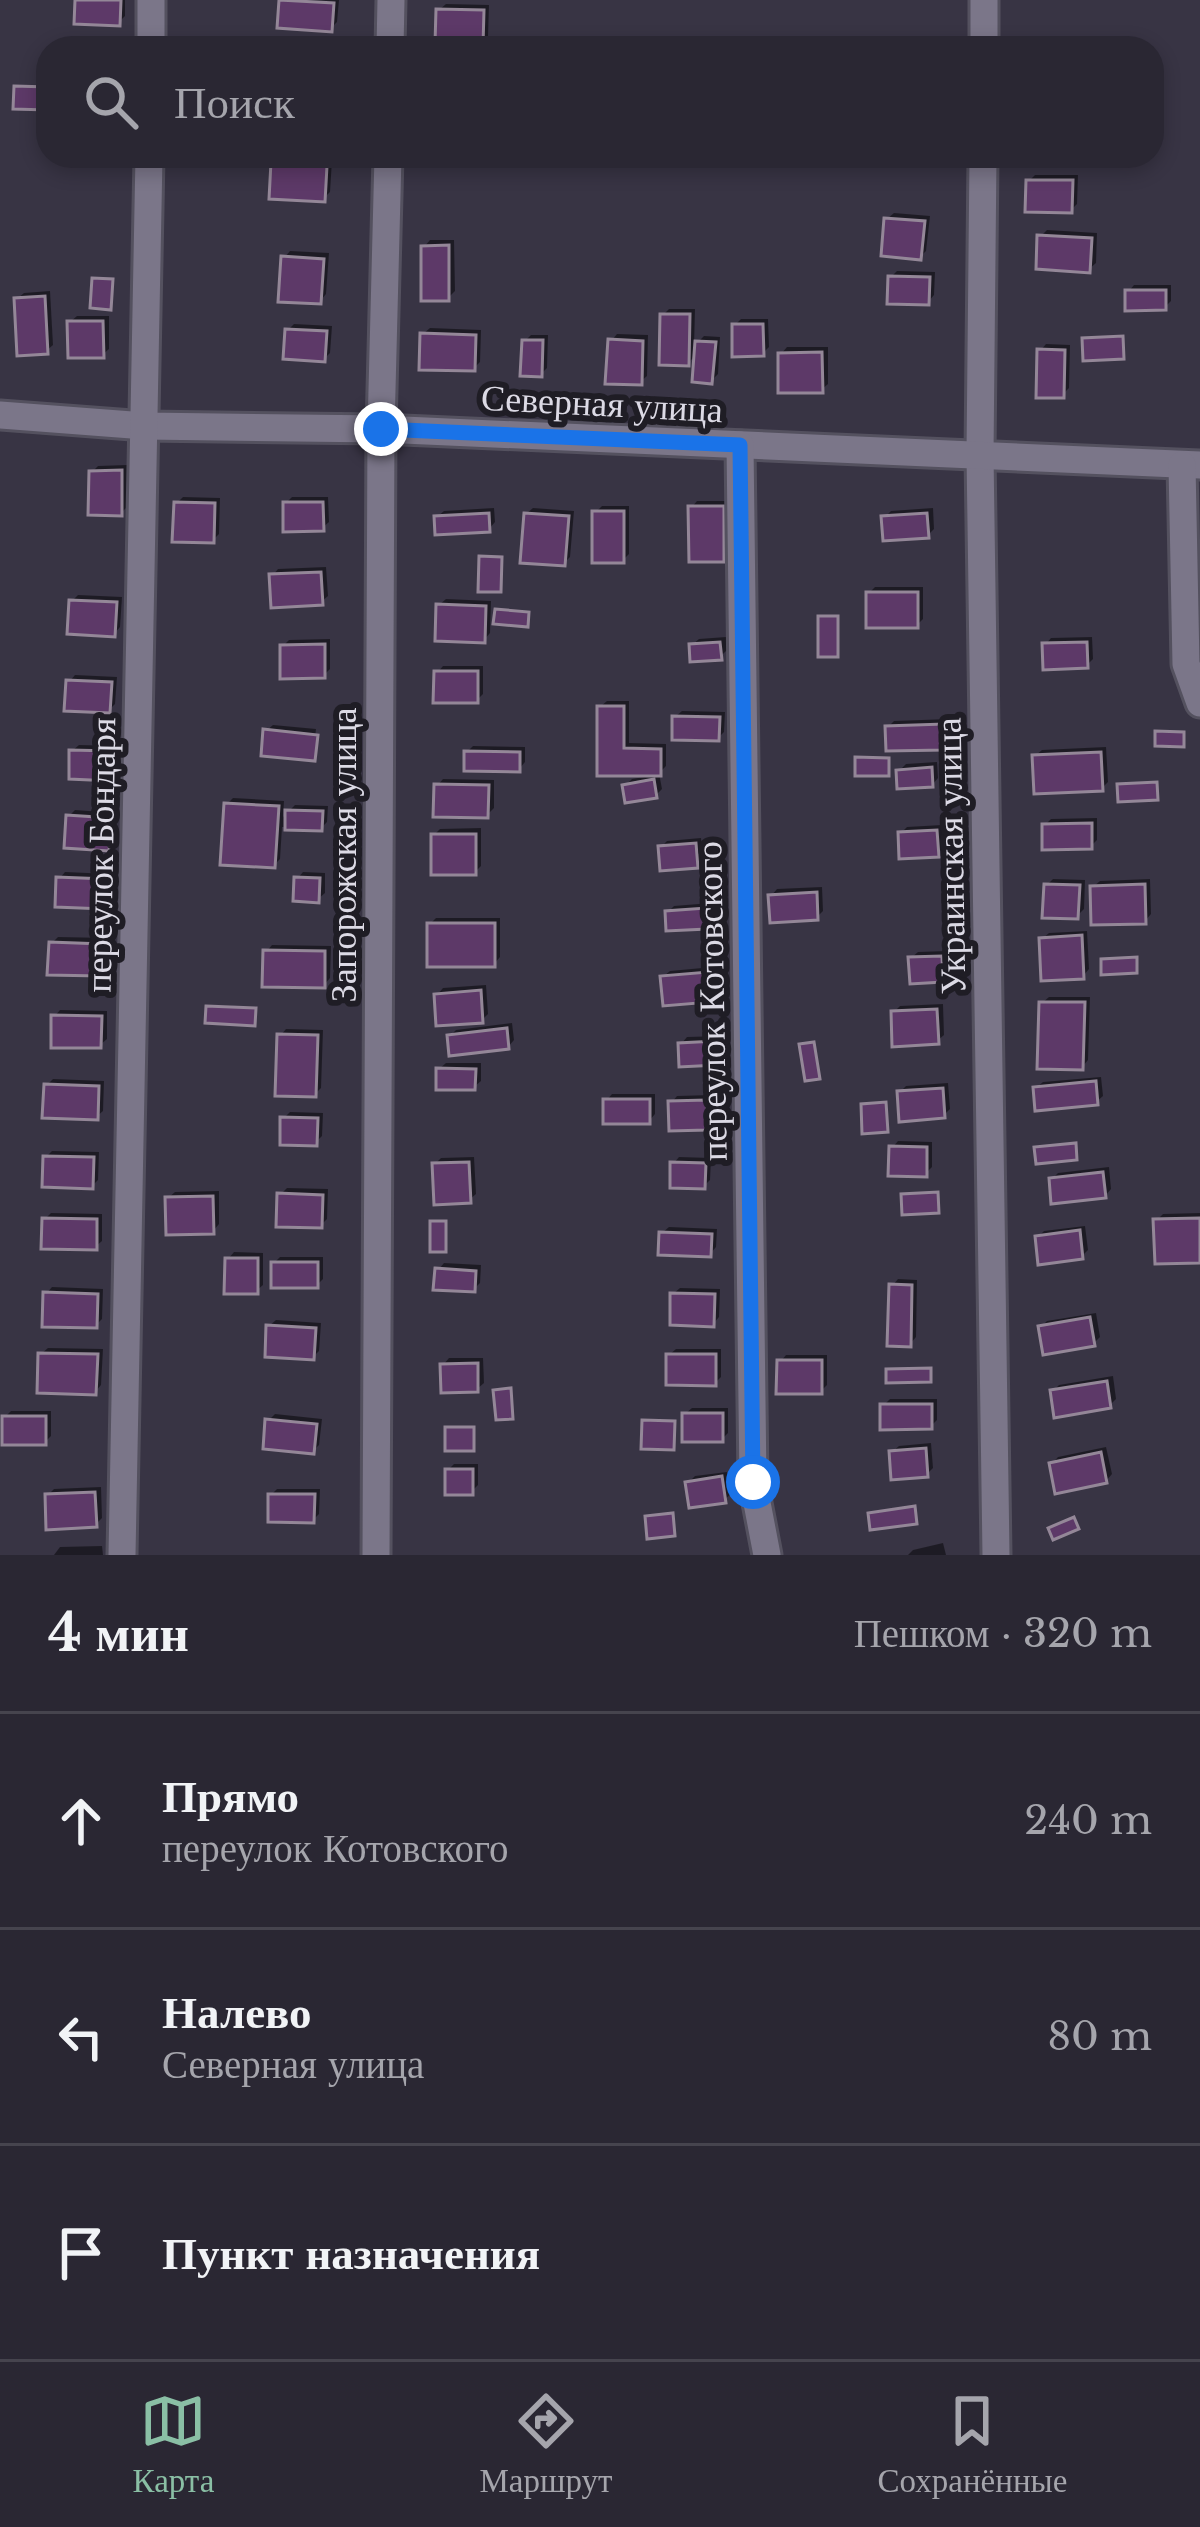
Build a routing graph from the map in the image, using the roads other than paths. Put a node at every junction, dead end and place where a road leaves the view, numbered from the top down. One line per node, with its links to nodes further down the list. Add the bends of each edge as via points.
1 (151, 0): 4 (street)
2 (391, 0): 5 (street)
3 (984, 0): 6 (street)
4 (151, 36)
5 (390, 36)
6 (983, 36)
7 (149, 168): 11 (street, переулок Бондаря)
8 (388, 168): 12 (street, Запорожская улица)
9 (982, 168): 14 (street, Украинская улица)
10 (0, 415): 11 (street, Северная улица)
11 (145, 426): 12 (street, Северная улица); 17 (street, переулок Бондаря)
12 (381, 429): 13 (street, Северная улица); 18 (street, Запорожская улица)
13 (740, 445): 14 (street, Северная улица); 19 (street, переулок Котовского, via 753,1482)
14 (980, 454): 15 (street, Северная улица); 20 (street, Украинская улица)
15 (1191, 465): 16 (street, via 1186,664)
16 (1200, 703)
17 (122, 1555)
18 (376, 1555)
19 (767, 1555)
20 (996, 1555)

